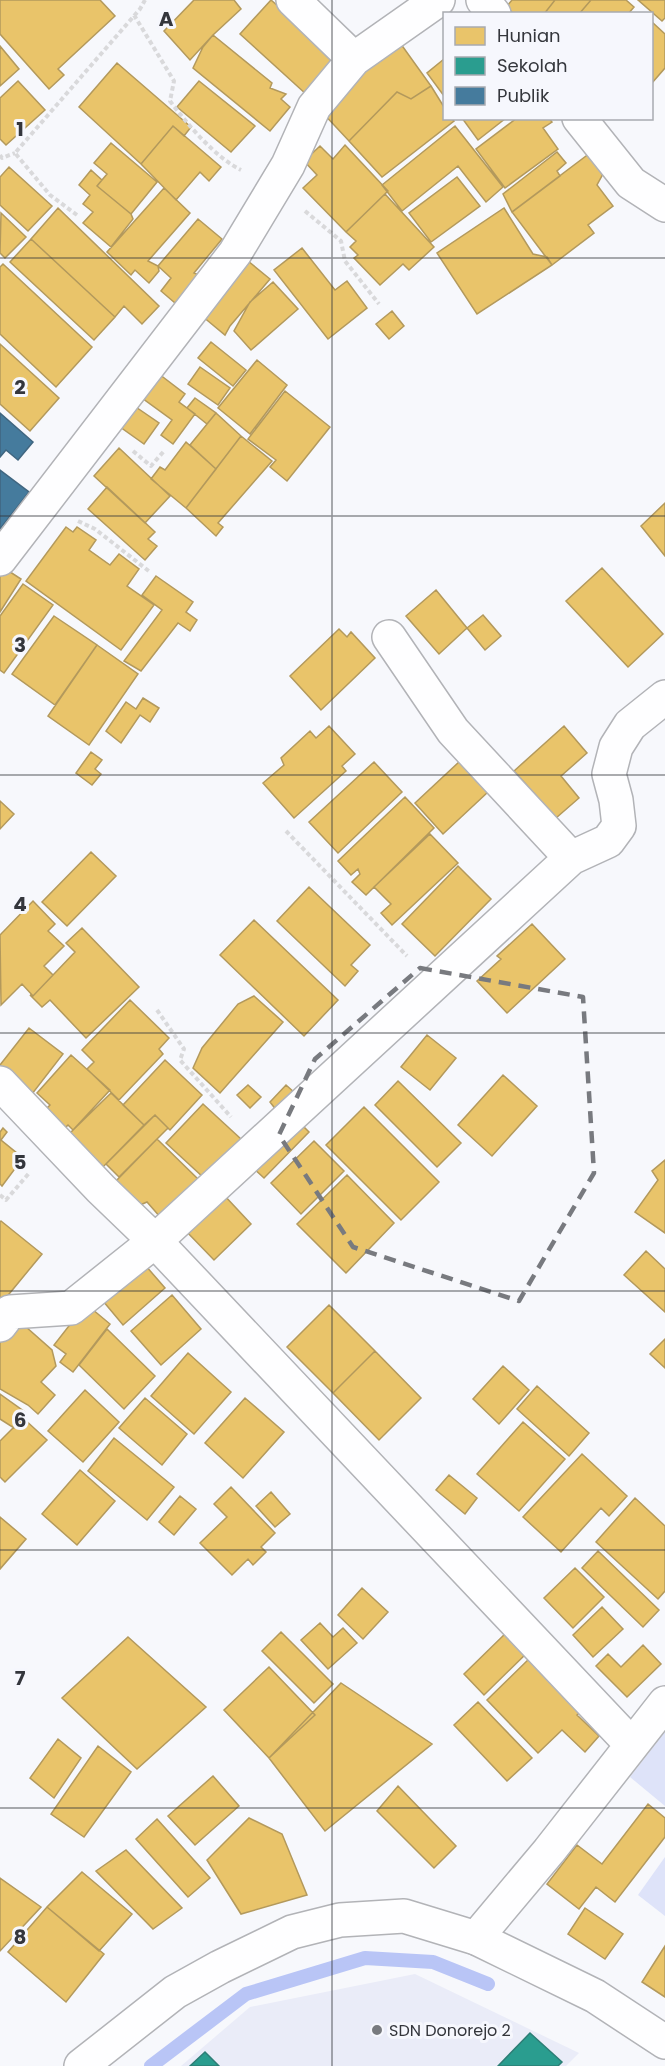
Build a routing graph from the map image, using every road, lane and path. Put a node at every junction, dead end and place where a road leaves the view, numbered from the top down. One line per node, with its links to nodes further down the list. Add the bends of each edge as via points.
1 (145, 0): 6 (path)
2 (293, 0): 7 (street)
3 (438, 0): 7 (street)
4 (483, 0): 5 (street)
5 (492, 12)
6 (134, 15): 9 (path); 11 (path, via 174,81 170,101 179,114 227,163)
7 (354, 59): 11 (street, via 314,107)
8 (581, 120): 12 (street, via 632,183)
9 (15, 153): 10 (path); 13 (path, via 50,195)
10 (1, 158)
11 (275, 186): 14 (path, via 341,241 345,261); 16 (street, via 235,253)
12 (665, 205)
13 (77, 215)
14 (379, 304)
15 (75, 520): 17 (path, via 95,529)
16 (0, 559)
17 (150, 572)
18 (388, 636): 21 (street, via 453,732)
19 (665, 697): 21 (street, via 630,725 616,747 609,774 619,826 608,841)
20 (286, 831): 22 (path)
21 (571, 858): 22 (street)
22 (435, 984): 25 (street)
23 (157, 1010): 25 (path, via 184,1049 180,1060)
24 (0, 1083): 26 (street)
25 (258, 1146): 26 (street)
26 (155, 1241): 27 (street, via 71,1308 10,1312); 29 (street)
27 (0, 1325)
28 (665, 1703): 29 (street)
29 (632, 1745): 30 (street)
30 (476, 1938): 31 (street, via 595,1996); 32 (street, via 404,1916 340,1920 292,1932 175,1992)
31 (665, 2042)
32 (81, 2066)

